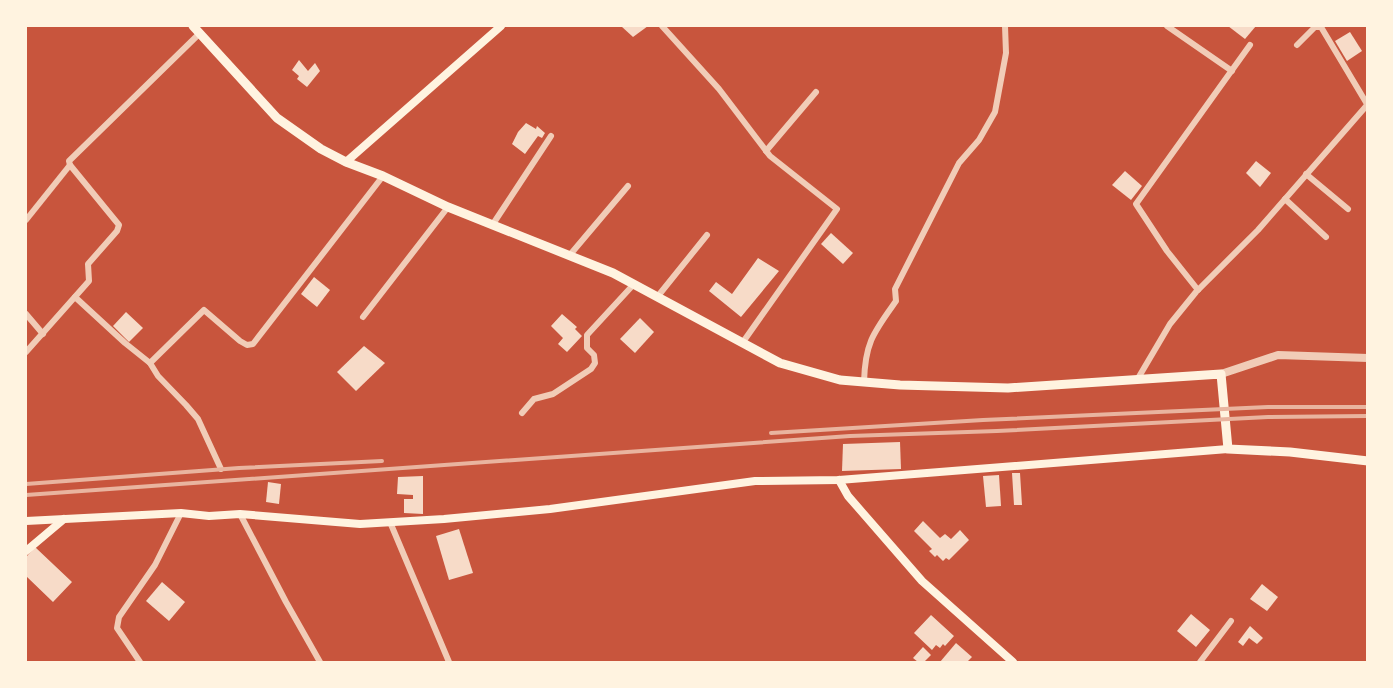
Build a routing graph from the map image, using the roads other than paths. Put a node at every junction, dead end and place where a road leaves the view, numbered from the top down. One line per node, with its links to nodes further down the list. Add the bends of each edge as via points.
1 (501, 26): 13 (main road)
2 (662, 26): 12 (street, via 719,89)
3 (1005, 26): 39 (street, via 1006,53 995,112 979,140 959,163 895,290 896,300 872,334)
4 (1167, 26): 8 (street)
5 (197, 29): 13 (main road, via 277,118); 14 (street, via 91,137 69,161)
6 (1250, 45): 8 (street)
7 (1297, 45): 10 (street, via 1315,27 1321,27)
8 (1232, 71): 27 (street, via 1136,204)
9 (816, 92): 12 (street)
10 (1367, 104): 15 (street)
11 (551, 136): 22 (street)
12 (766, 151): 33 (street, via 837,209)
13 (346, 162): 16 (main road)
14 (70, 165): 21 (street); 29 (street, via 119,225 88,264 89,280)
15 (1306, 174): 18 (street); 20 (street)
16 (383, 176): 19 (main road); 36 (street, via 253,344 240,341 204,310)
17 (628, 186): 25 (street)
18 (1285, 199): 24 (street); 27 (street)
19 (448, 207): 22 (main road); 31 (street)
20 (1348, 209)
21 (26, 220)
22 (493, 224): 25 (main road)
23 (707, 235): 28 (street)
24 (1326, 237)
25 (569, 256): 26 (main road)
26 (634, 284): 28 (main road); 40 (street, via 587,335 587,348 595,363 591,369 554,394 534,399)
27 (1198, 290): 38 (street, via 1170,324)
28 (658, 296): 33 (main road)
29 (75, 297): 32 (street); 36 (street)
30 (26, 314): 32 (street)
31 (363, 317)
32 (43, 334): 34 (street)
33 (743, 342): 39 (main road, via 780,363 840,380)
34 (26, 352)
35 (1368, 358): 37 (street, via 1278,355)
36 (150, 363): 43 (street, via 198,419)
37 (1221, 374): 38 (main road); 41 (main road)
38 (1137, 380): 39 (main road, via 1008,388)
39 (864, 382)
40 (522, 413)
41 (1228, 449): 42 (main road); 44 (main road)
42 (1368, 462)
43 (221, 469)
44 (839, 480): 49 (main road, via 755,481 550,509); 52 (main road, via 848,496 922,581)
45 (181, 513): 46 (main road); 47 (main road); 53 (street, via 155,565 119,617 117,628)
46 (240, 514): 49 (main road, via 360,524); 54 (street)
47 (64, 519): 48 (main road); 50 (main road)
48 (26, 521)
49 (390, 522): 55 (street)
50 (26, 551)
51 (1231, 621): 56 (street)
52 (1012, 662)
53 (140, 663)
54 (320, 663)
55 (448, 663)
56 (1200, 663)

